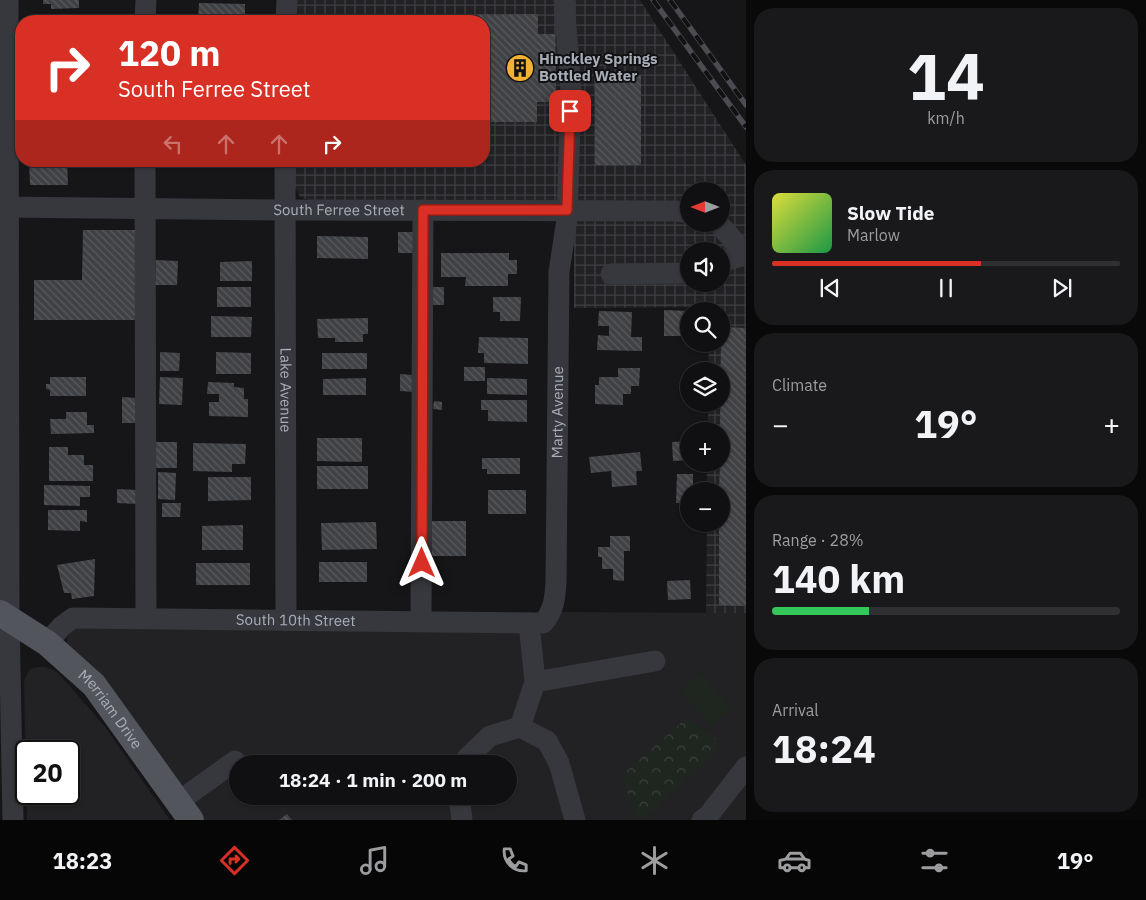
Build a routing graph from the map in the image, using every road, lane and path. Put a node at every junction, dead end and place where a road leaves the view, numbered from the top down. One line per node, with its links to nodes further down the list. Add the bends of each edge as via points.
1 (8, 0): 9 (street)
2 (146, 0): 5 (street)
3 (287, 0): 6 (street)
4 (564, 0): 13 (street, Marty Avenue, via 571,92)
5 (146, 15)
6 (286, 15)
7 (145, 167): 10 (street)
8 (285, 167): 11 (street, Lake Avenue)
9 (4, 207): 10 (street, South Ferree Street); 20 (street)
10 (145, 209): 11 (street, South Ferree Street); 23 (street)
11 (284, 210): 12 (street, South Ferree Street); 24 (street, Lake Avenue)
12 (423, 210): 13 (street, South Ferree Street); 25 (street)
13 (567, 210): 14 (street, South Ferree Street); 22 (street, Marty Avenue, via 560,272 556,582 555,602)
14 (680, 212)
15 (726, 232): 16 (street)
16 (745, 255): 17 (street)
17 (730, 259)
18 (680, 273): 19 (street)
19 (611, 274)
20 (4, 448): 21 (street)
21 (5, 615): 27 (main road, Merriam Drive); 36 (street)
22 (550, 615): 26 (street, South 10th Street, via 543,623)
23 (146, 618): 24 (street, South 10th Street); 27 (street, South 10th Street, via 73,618)
24 (286, 619): 25 (street, South 10th Street)
25 (421, 621): 26 (street, South 10th Street)
26 (529, 623): 29 (street)
27 (47, 643): 35 (main road, Merriam Drive, via 94,685)
28 (655, 661): 29 (street)
29 (535, 682): 30 (street)
30 (520, 727): 31 (street, via 490,736); 38 (street, via 547,741 559,763)
31 (470, 755)
32 (229, 767): 35 (street)
33 (746, 767): 39 (street)
34 (460, 805): 37 (street)
35 (184, 811)
36 (13, 820)
37 (462, 820)
38 (574, 820)
39 (702, 820)

